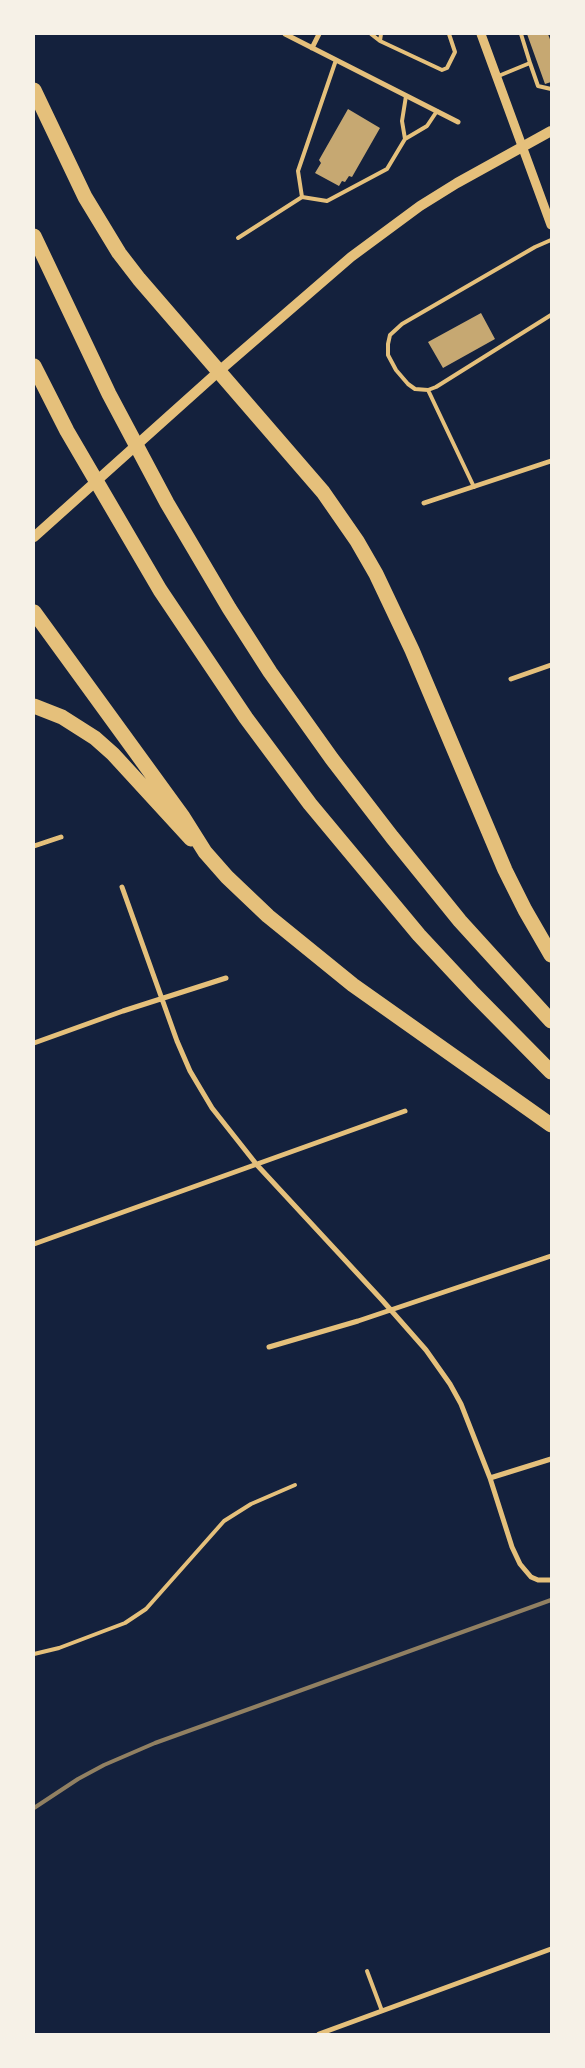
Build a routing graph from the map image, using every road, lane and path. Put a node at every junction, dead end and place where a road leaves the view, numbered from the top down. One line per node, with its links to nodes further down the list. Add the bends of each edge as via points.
1 (285, 34): 9 (street)
2 (319, 34): 9 (street)
3 (371, 34): 8 (lane)
4 (382, 34): 8 (lane)
5 (450, 34): 8 (lane, via 455,52 448,68 442,70)
6 (481, 34): 12 (street)
7 (521, 34): 11 (lane)
8 (380, 42)
9 (312, 48): 10 (street)
10 (336, 60): 15 (street); 21 (lane, via 298,171)
11 (530, 63): 12 (lane); 13 (lane, via 538,86)
12 (496, 77): 20 (street)
13 (551, 89)
14 (34, 90): 28 (highway, via 85,196 115,246)
15 (406, 96): 16 (street); 19 (lane, via 402,122)
16 (438, 111): 17 (street); 19 (lane, via 418,134)
17 (458, 122)
18 (551, 131): 20 (main road)
19 (405, 139): 21 (lane, via 387,169 327,201)
20 (522, 146): 22 (street); 28 (main road, via 385,230)
21 (302, 197): 24 (lane)
22 (551, 225)
23 (34, 236): 45 (highway, via 109,394 167,503 264,664 392,838)
24 (238, 238)
25 (551, 240): 29 (lane, via 410,319 390,335 388,355 396,370 415,389)
26 (551, 315): 29 (lane)
27 (34, 366): 47 (highway, via 67,431 160,590 246,718 310,804 420,935)
28 (218, 372): 33 (main road); 42 (highway, via 323,492 365,554 394,609 505,870)
29 (428, 390): 31 (lane)
30 (551, 461): 31 (street)
31 (474, 487): 32 (street)
32 (424, 504)
33 (34, 537)
34 (34, 612): 40 (highway, via 178,809)
35 (551, 665): 36 (street)
36 (511, 679)
37 (34, 706): 40 (highway, via 62,717 113,754 178,827)
38 (61, 837): 39 (street)
39 (34, 846)
40 (205, 852): 49 (highway, via 268,916 326,965)
41 (122, 887): 44 (street)
42 (551, 955)
43 (226, 978): 44 (street)
44 (161, 999): 46 (street); 50 (street, via 200,1090 231,1135)
45 (551, 1021)
46 (34, 1043)
47 (551, 1072)
48 (404, 1111): 50 (street)
49 (551, 1125)
50 (257, 1165): 51 (street); 53 (street)
51 (34, 1244)
52 (551, 1256): 53 (street)
53 (390, 1310): 54 (street); 56 (street, via 426,1350 450,1384 474,1434)
54 (269, 1347)
55 (551, 1459): 56 (street)
56 (490, 1478): 58 (street, via 520,1564 531,1577)
57 (295, 1485): 59 (lane, via 224,1521 146,1609 125,1623)
58 (551, 1580)
59 (34, 1654)
60 (551, 1948): 62 (street)
61 (367, 1971): 62 (lane)
62 (382, 2011): 63 (street)
63 (319, 2034)

